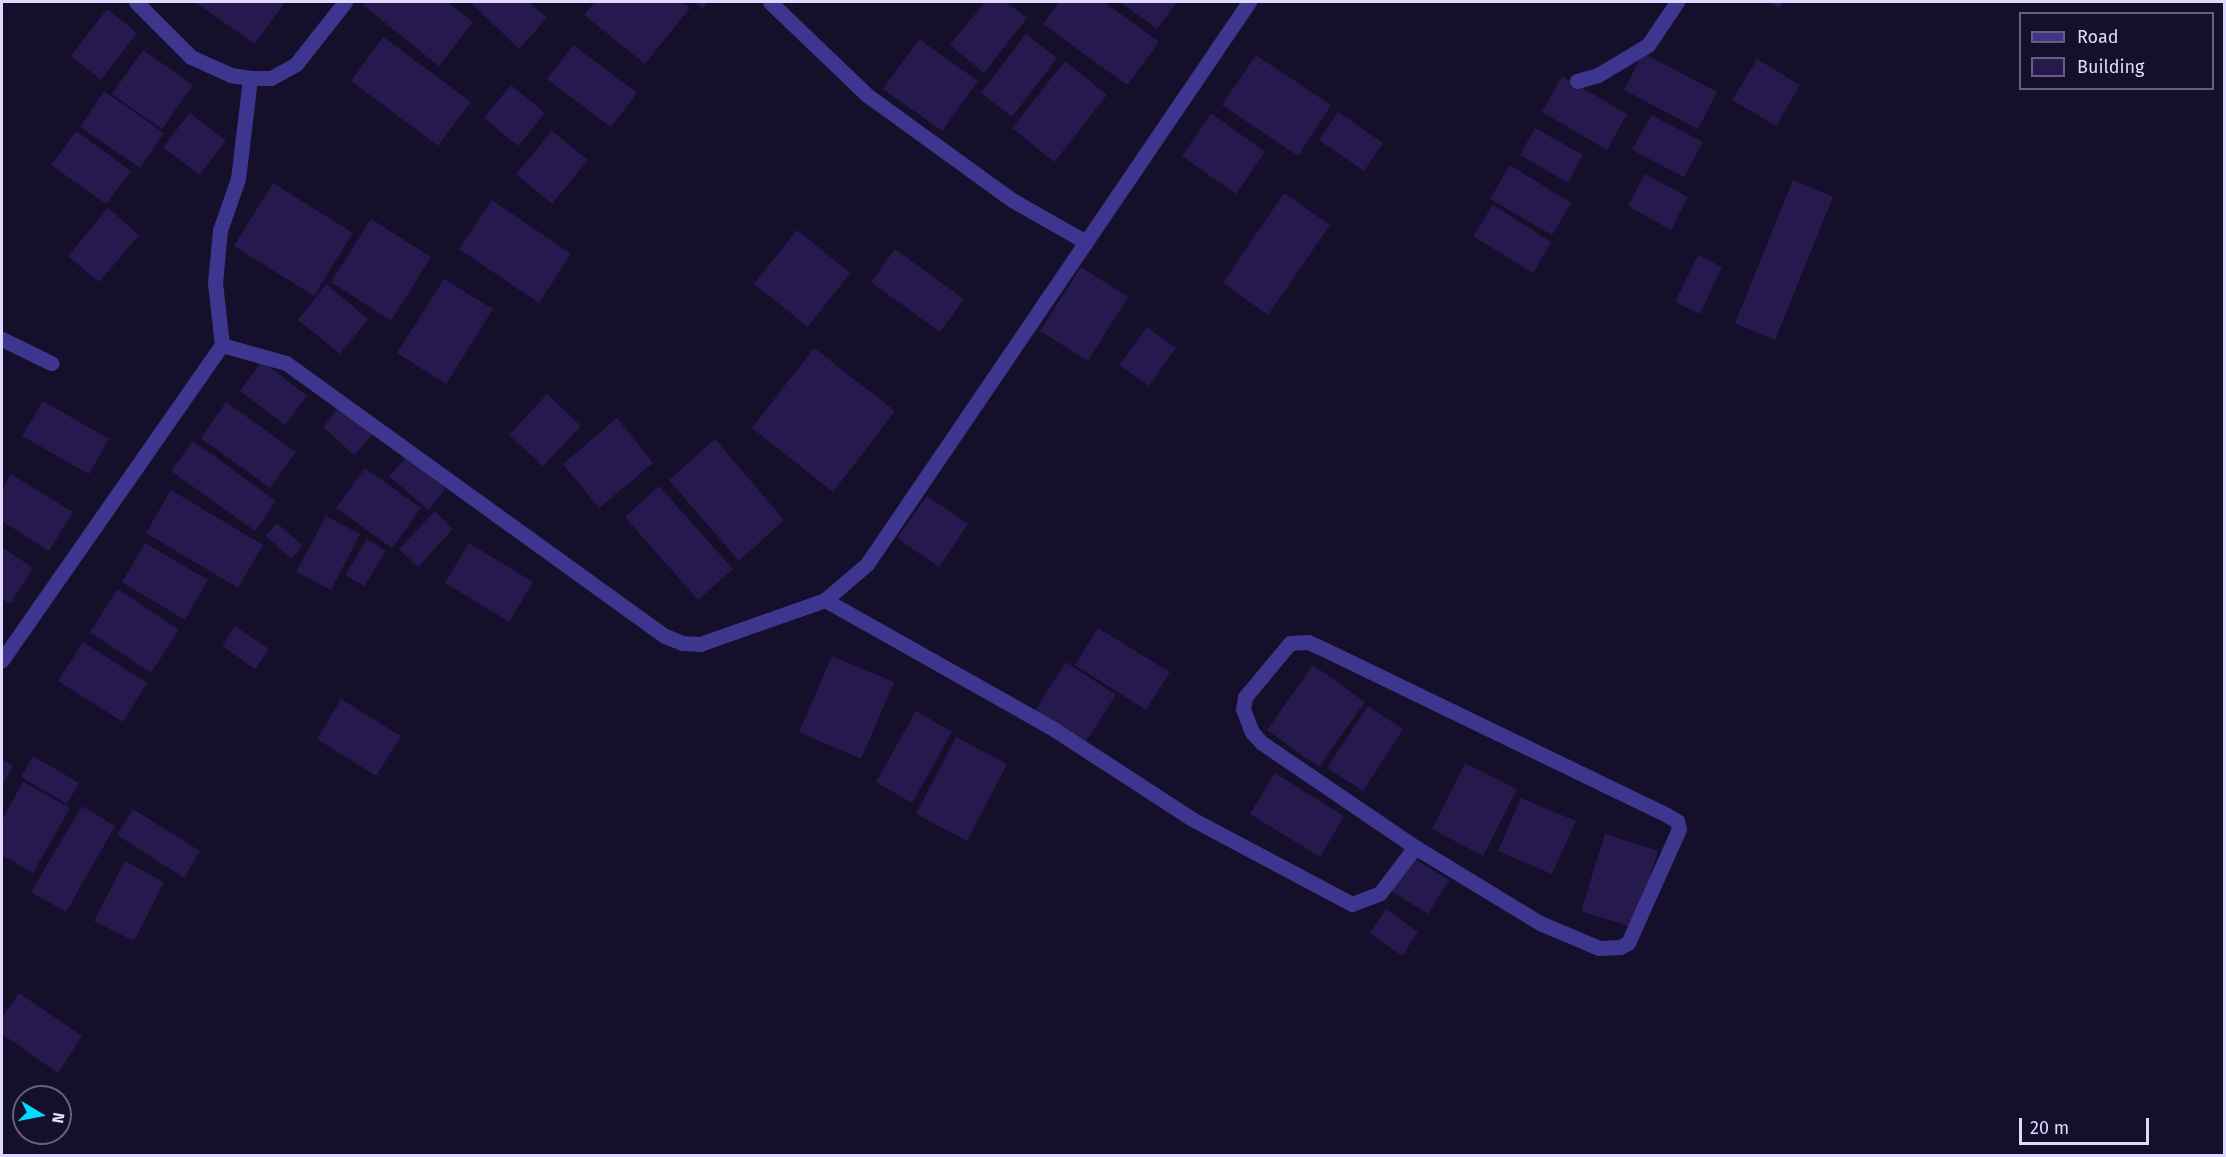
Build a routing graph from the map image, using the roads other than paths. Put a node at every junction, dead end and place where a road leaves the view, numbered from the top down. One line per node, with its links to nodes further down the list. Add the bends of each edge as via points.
1 (136, 2): 6 (street, via 191,57 231,75)
2 (345, 2): 6 (street, via 296,64 271,78)
3 (770, 2): 8 (street, via 867,95 1012,200)
4 (1249, 2): 8 (street)
5 (1677, 2): 7 (street, via 1648,45 1598,75)
6 (250, 78): 10 (street, via 238,179 219,241 215,283)
7 (1577, 81)
8 (1086, 242): 12 (street, via 895,517 867,564)
9 (2, 339): 11 (street)
10 (222, 345): 12 (street, via 286,363 665,636 682,643 700,644); 13 (street)
11 (51, 363)
12 (825, 600): 14 (street, via 1052,728 1192,819 1345,902 1364,902 1380,893)
13 (2, 660)
14 (1415, 847): 14 (street, via 1540,923 1610,949 1628,943 1679,829 1677,822 1667,815 1319,647 1308,642 1290,643 1245,697 1243,709 1252,732 1262,743)

